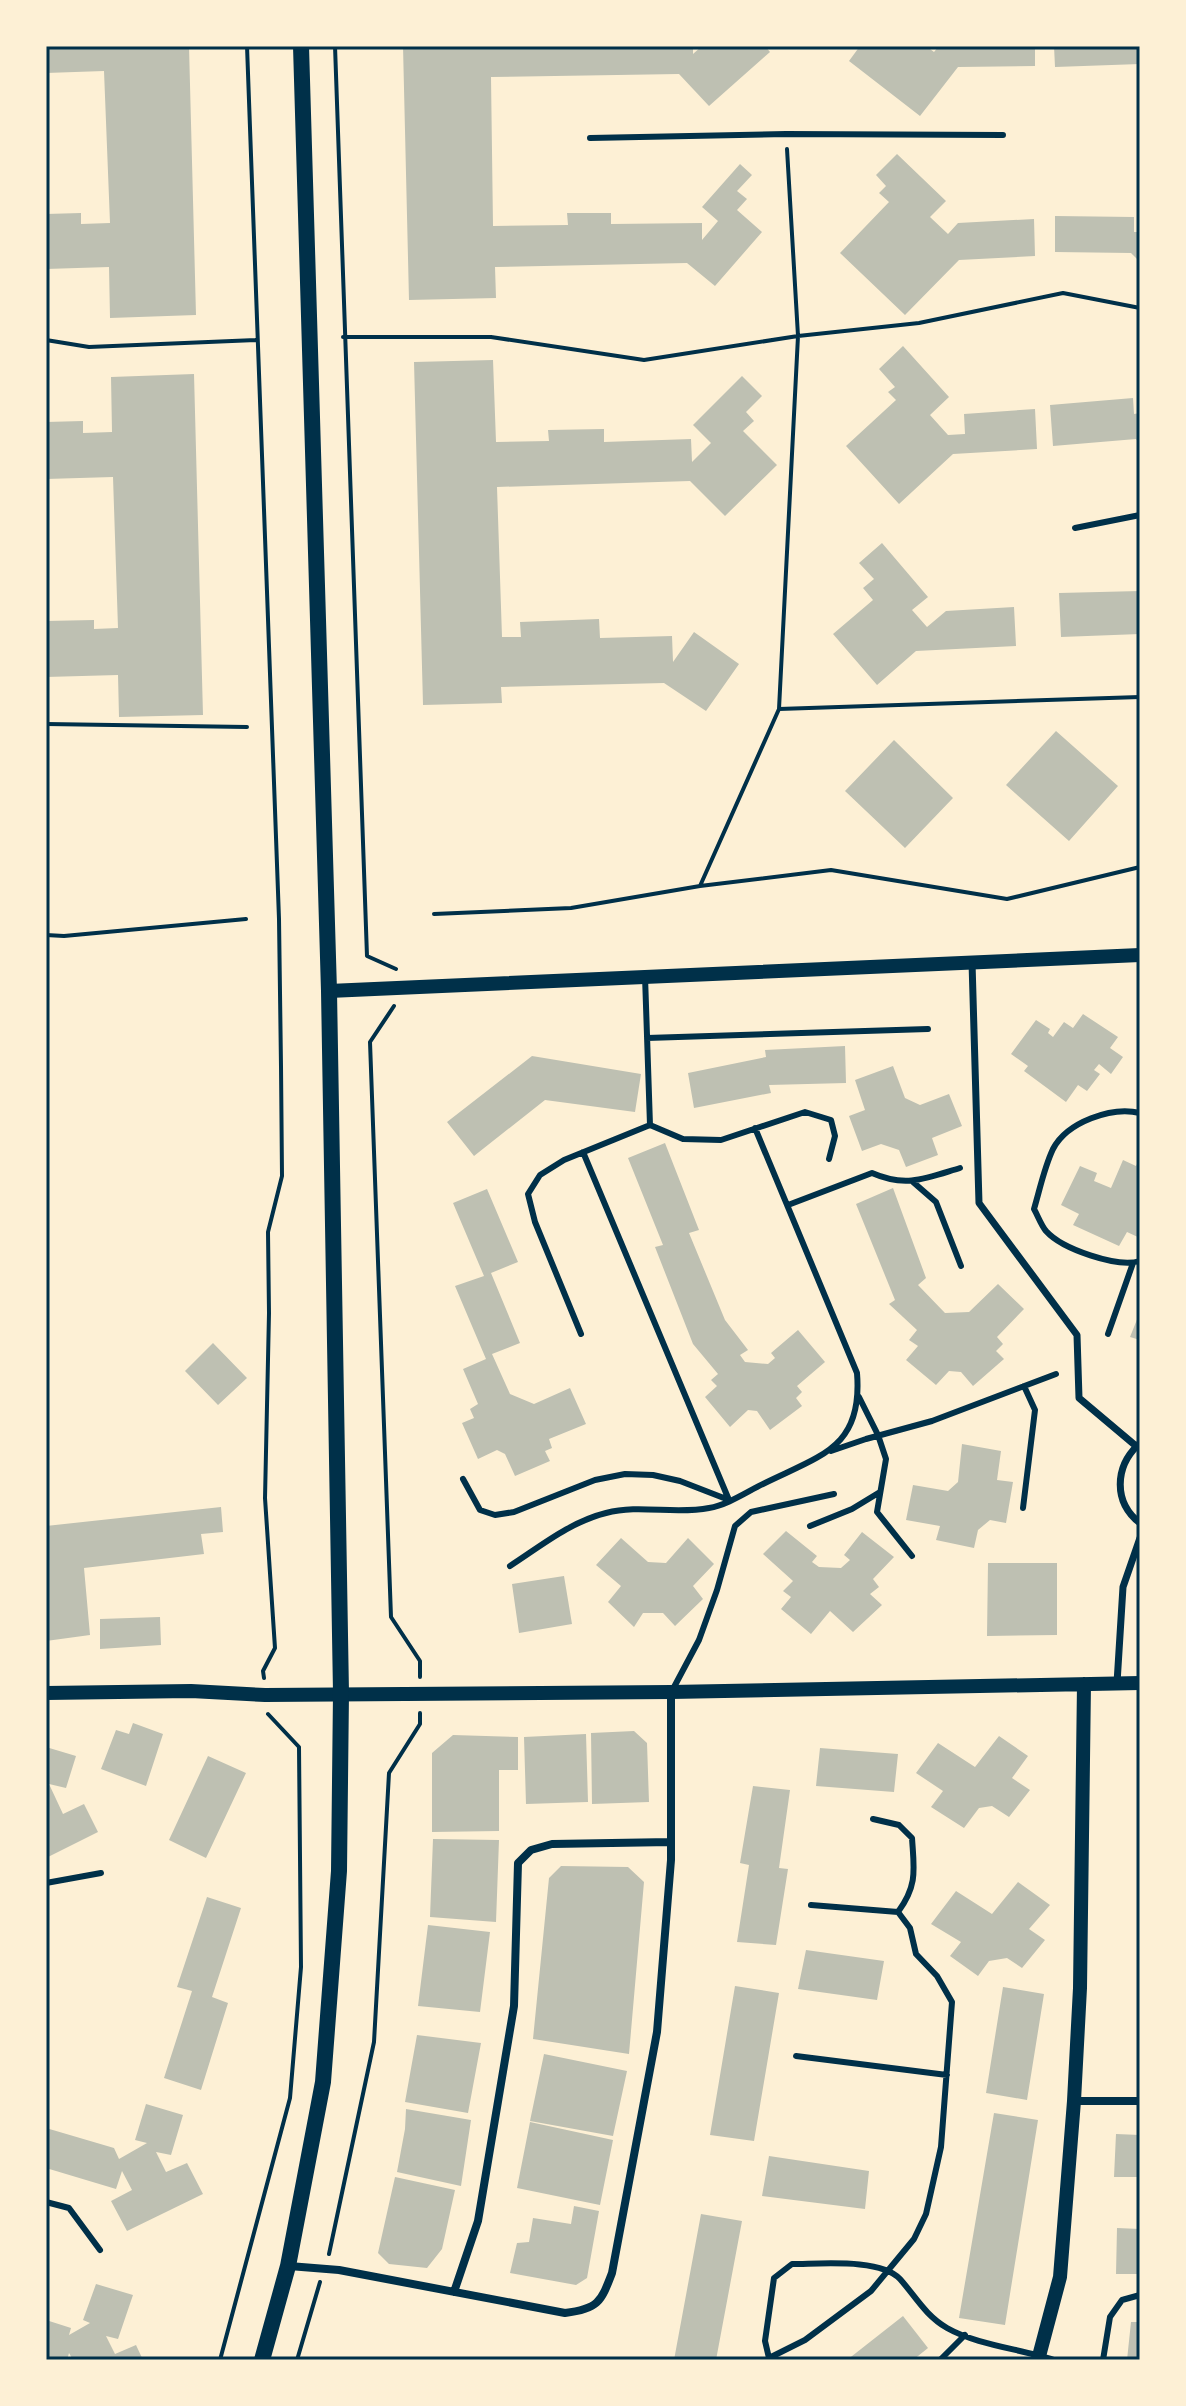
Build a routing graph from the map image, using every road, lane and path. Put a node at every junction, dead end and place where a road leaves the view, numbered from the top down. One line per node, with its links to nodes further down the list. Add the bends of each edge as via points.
1 (247, 46): 11 (path)
2 (301, 46): 27 (main road)
3 (335, 46): 9 (path)
4 (786, 134): 5 (lane); 6 (lane); 8 (path)
5 (1003, 135)
6 (590, 138)
7 (1140, 308): 8 (path, via 1063,293 919,323)
8 (798, 336): 9 (path, via 644,360 491,337); 15 (path)
9 (343, 337): 26 (path, via 367,956 400,970)
10 (46, 340): 11 (path, via 89,347)
11 (257, 340): 65 (path, via 279,919 282,1176 268,1232 265,1498 275,1648 263,1671)
12 (1140, 515): 13 (lane)
13 (1075, 528)
14 (1140, 697): 15 (path)
15 (779, 709): 19 (path)
16 (46, 724): 17 (path)
17 (247, 727)
18 (1140, 867): 19 (path, via 1007,899 831,870)
19 (700, 886): 20 (path, via 571,908)
20 (434, 914)
21 (246, 919): 22 (path)
22 (46, 935)
23 (1140, 955): 24 (street)
24 (972, 962): 25 (street); 46 (street, via 979,1203 1077,1335 1079,1398)
25 (645, 976): 26 (street); 29 (lane)
26 (398, 988): 27 (street); 64 (path, via 394,1005 370,1042 370,1056 391,1617 420,1661)
27 (329, 991): 63 (main road)
28 (928, 1029): 29 (lane)
29 (647, 1038): 31 (lane)
30 (1140, 1113): 38 (lane, via 1105,1112 1074,1128 1055,1146 1034,1209 1046,1231 1070,1248)
31 (650, 1125): 32 (lane, via 683,1139 721,1140); 33 (lane)
32 (755, 1128): 34 (lane, via 805,1112 831,1120 835,1136); 37 (lane)
33 (583, 1152): 40 (lane, via 540,1175 528,1194); 51 (lane)
34 (829, 1159)
35 (960, 1168): 36 (lane)
36 (913, 1182): 37 (lane, via 872,1173); 39 (lane, via 936,1202)
37 (788, 1205): 44 (lane, via 852,1359)
38 (1137, 1262): 41 (lane)
39 (961, 1266)
40 (581, 1334)
41 (1108, 1334)
42 (1056, 1374): 43 (lane)
43 (1024, 1386): 45 (lane); 52 (lane, via 1035,1410)
44 (859, 1397): 45 (lane); 47 (lane, via 851,1426)
45 (878, 1435): 47 (lane); 49 (lane, via 886,1459)
46 (1138, 1445): 53 (street, via 1126,1458 1119,1489)
47 (831, 1451): 51 (lane)
48 (463, 1479): 51 (lane, via 480,1510 495,1515 625,1474 680,1481)
49 (880, 1492): 54 (lane); 56 (lane, via 877,1512)
50 (834, 1494): 61 (lane, via 751,1512 735,1526 699,1640)
51 (729, 1500): 57 (lane, via 711,1508 608,1512 575,1523)
52 (1023, 1508)
53 (1140, 1523)
54 (810, 1526)
55 (1140, 1538): 58 (street, via 1123,1587)
56 (912, 1556)
57 (510, 1566)
58 (1117, 1683): 59 (street); 60 (street)
59 (1140, 1683)
60 (1084, 1684): 61 (street); 74 (street)
61 (671, 1692): 64 (street); 67 (street)
62 (46, 1693): 65 (street)
63 (341, 1693): 64 (street); 65 (street); 78 (main road, via 339,1871 323,2082)
64 (420, 1693): 79 (path, via 420,1724 389,1773 374,2042)
65 (265, 1695): 86 (path, via 268,1714 299,1747 301,1967 290,2098)
66 (873, 1819): 71 (lane, via 899,1825 912,1838 910,1895)
67 (671, 1842): 81 (street, via 552,1844 531,1850 518,1863 514,2006 478,2221); 81 (street, via 657,2032 612,2273 602,2299 586,2311 565,2313)
68 (101, 1873): 69 (lane)
69 (46, 1883)
70 (811, 1905): 71 (lane)
71 (898, 1912): 73 (lane, via 910,1928 916,1954 952,2002)
72 (796, 2056): 73 (lane)
73 (947, 2075): 80 (lane, via 941,2147 926,2214)
74 (1074, 2101): 75 (street); 84 (street, via 1060,2277)
75 (1140, 2101)
76 (46, 2202): 77 (lane, via 69,2208)
77 (100, 2250)
78 (288, 2266): 79 (street); 87 (main road)
79 (324, 2269): 81 (street); 88 (path)
80 (889, 2273): 83 (lane, via 919,2306); 85 (lane, via 805,2340); 85 (lane, via 874,2266 792,2264 774,2278)
81 (454, 2292)
82 (1140, 2295): 90 (lane, via 1122,2300 1110,2317)
83 (965, 2335): 84 (lane); 89 (lane)
84 (1044, 2358)
85 (767, 2359)
86 (220, 2360)
87 (262, 2360)
88 (297, 2360)
89 (940, 2360)
90 (1103, 2360)

